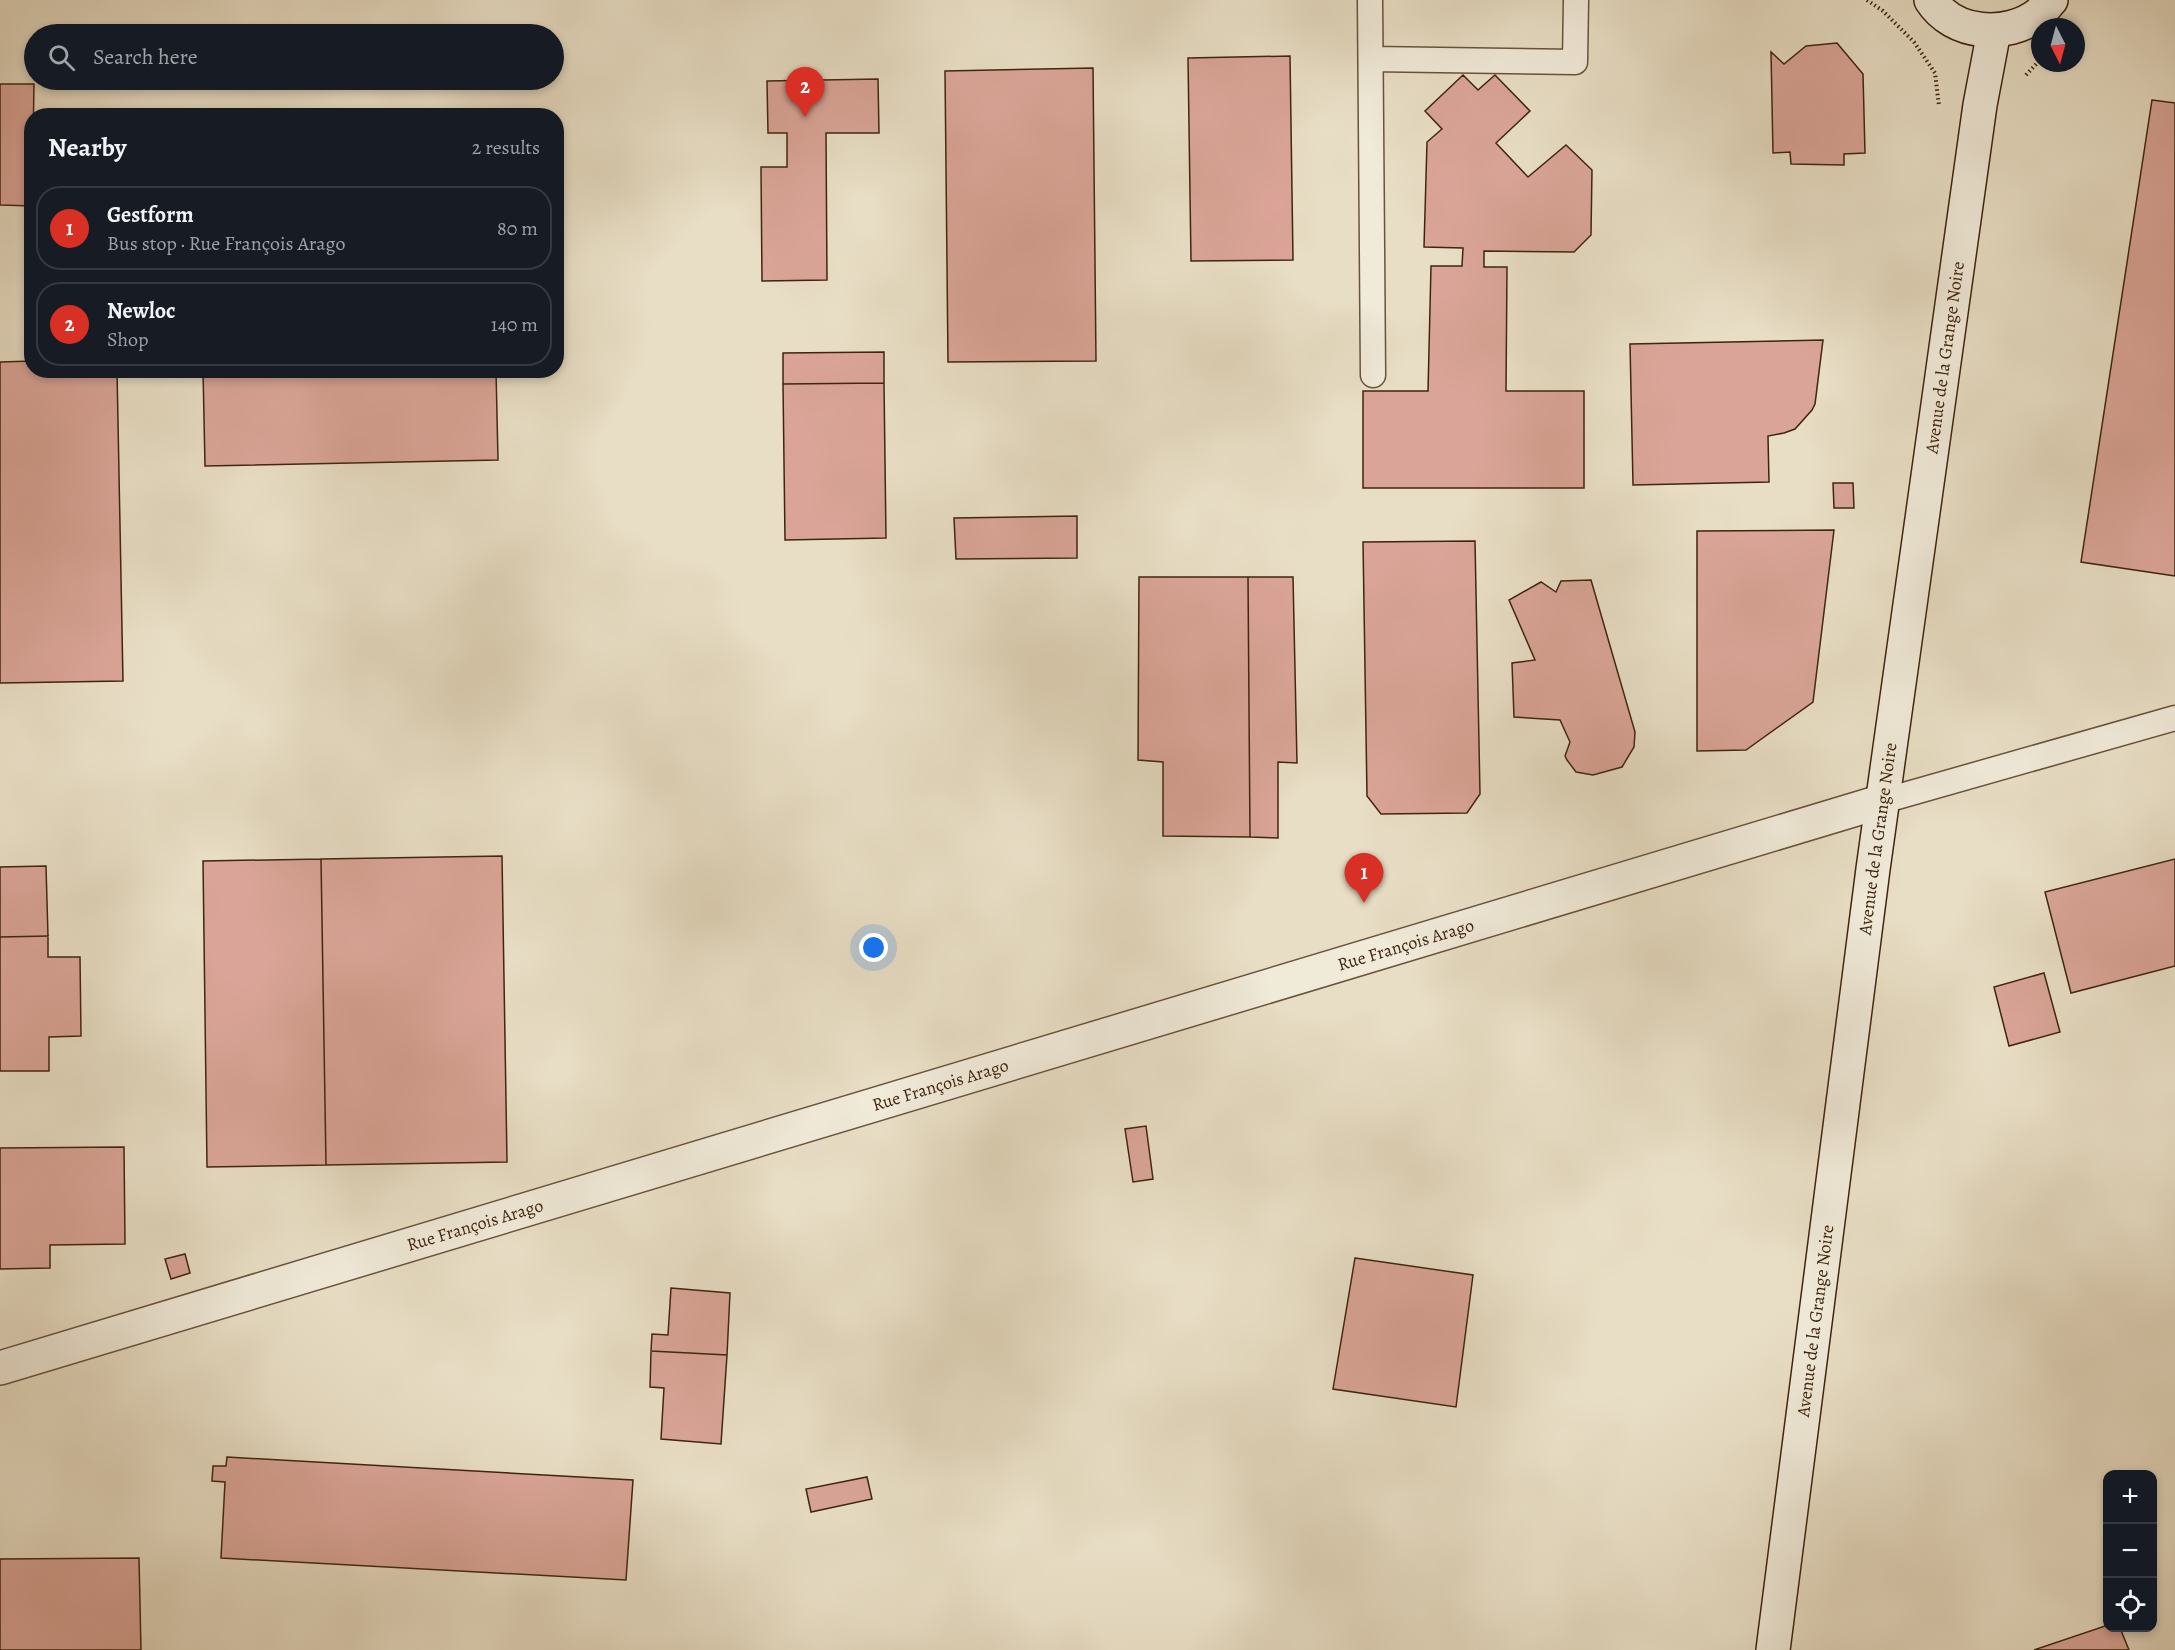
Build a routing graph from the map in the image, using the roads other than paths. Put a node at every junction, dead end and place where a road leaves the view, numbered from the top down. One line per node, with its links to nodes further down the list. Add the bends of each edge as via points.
1 (1370, 0): 6 (lane)
2 (1575, 0): 6 (lane, via 1575,62)
3 (1931, 0): 5 (street, via 1951,20)
4 (2051, 0): 5 (street, via 2039,14 2018,26)
5 (1994, 31): 9 (street, Avenue de la Grange Noire, via 1980,105)
6 (1371, 59): 7 (lane)
7 (1373, 375)
8 (2175, 718): 9 (lane)
9 (1882, 801): 10 (street, Rue François Arago); 11 (street, Avenue de la Grange Noire)
10 (0, 1368)
11 (1773, 1650)

